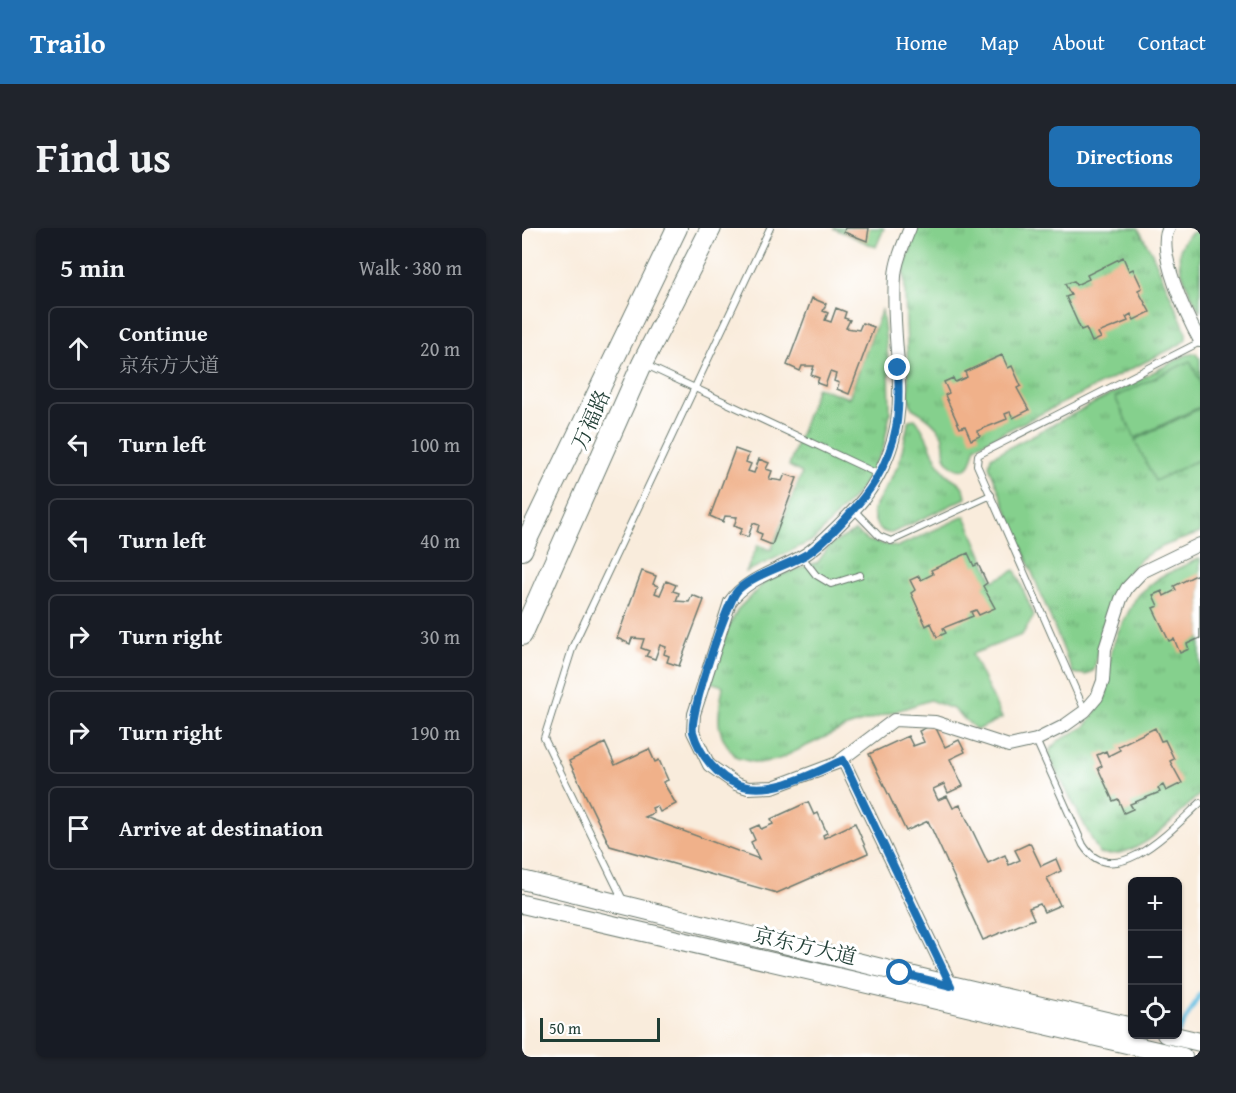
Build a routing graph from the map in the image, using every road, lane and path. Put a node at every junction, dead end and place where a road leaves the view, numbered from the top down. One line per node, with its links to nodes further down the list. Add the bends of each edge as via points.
1 (677, 228): 13 (main road, 万福路)
2 (711, 228): 7 (main road, 万福路)
3 (770, 228): 8 (lane)
4 (909, 228): 9 (street, via 895,275 898,428)
5 (1169, 228): 6 (street, via 1165,251)
6 (1200, 342): 10 (lane, via 978,455 977,465)
7 (642, 364): 8 (lane); 16 (main road, 万福路)
8 (694, 388): 9 (lane); 23 (lane, via 573,646 544,738)
9 (879, 474): 11 (street)
10 (991, 495): 11 (lane, via 891,541 879,536); 17 (lane)
11 (853, 509): 14 (street)
12 (1200, 544): 17 (street, via 1142,572 1127,588 1106,649 1103,681 1097,697)
13 (522, 550)
14 (802, 556): 15 (lane, via 816,575 831,584); 19 (street, via 739,590 730,602 693,714 693,732 709,765 748,788 773,787)
15 (860, 575)
16 (522, 635)
17 (1085, 711): 18 (street)
18 (1036, 740): 19 (street, via 1009,746 935,722 894,720); 20 (lane, via 1083,845 1090,855 1102,861 1128,860 1153,845)
19 (843, 760): 24 (street)
20 (1200, 803)
21 (522, 880): 23 (main road, 京东方大道)
22 (522, 904): 28 (main road, 京东方大道)
23 (626, 906): 24 (main road, 京东方大道)
24 (951, 986): 25 (main road, 京东方大道)
25 (1128, 1026)
26 (1182, 1038): 27 (main road)
27 (1200, 1042)
28 (1183, 1057)

